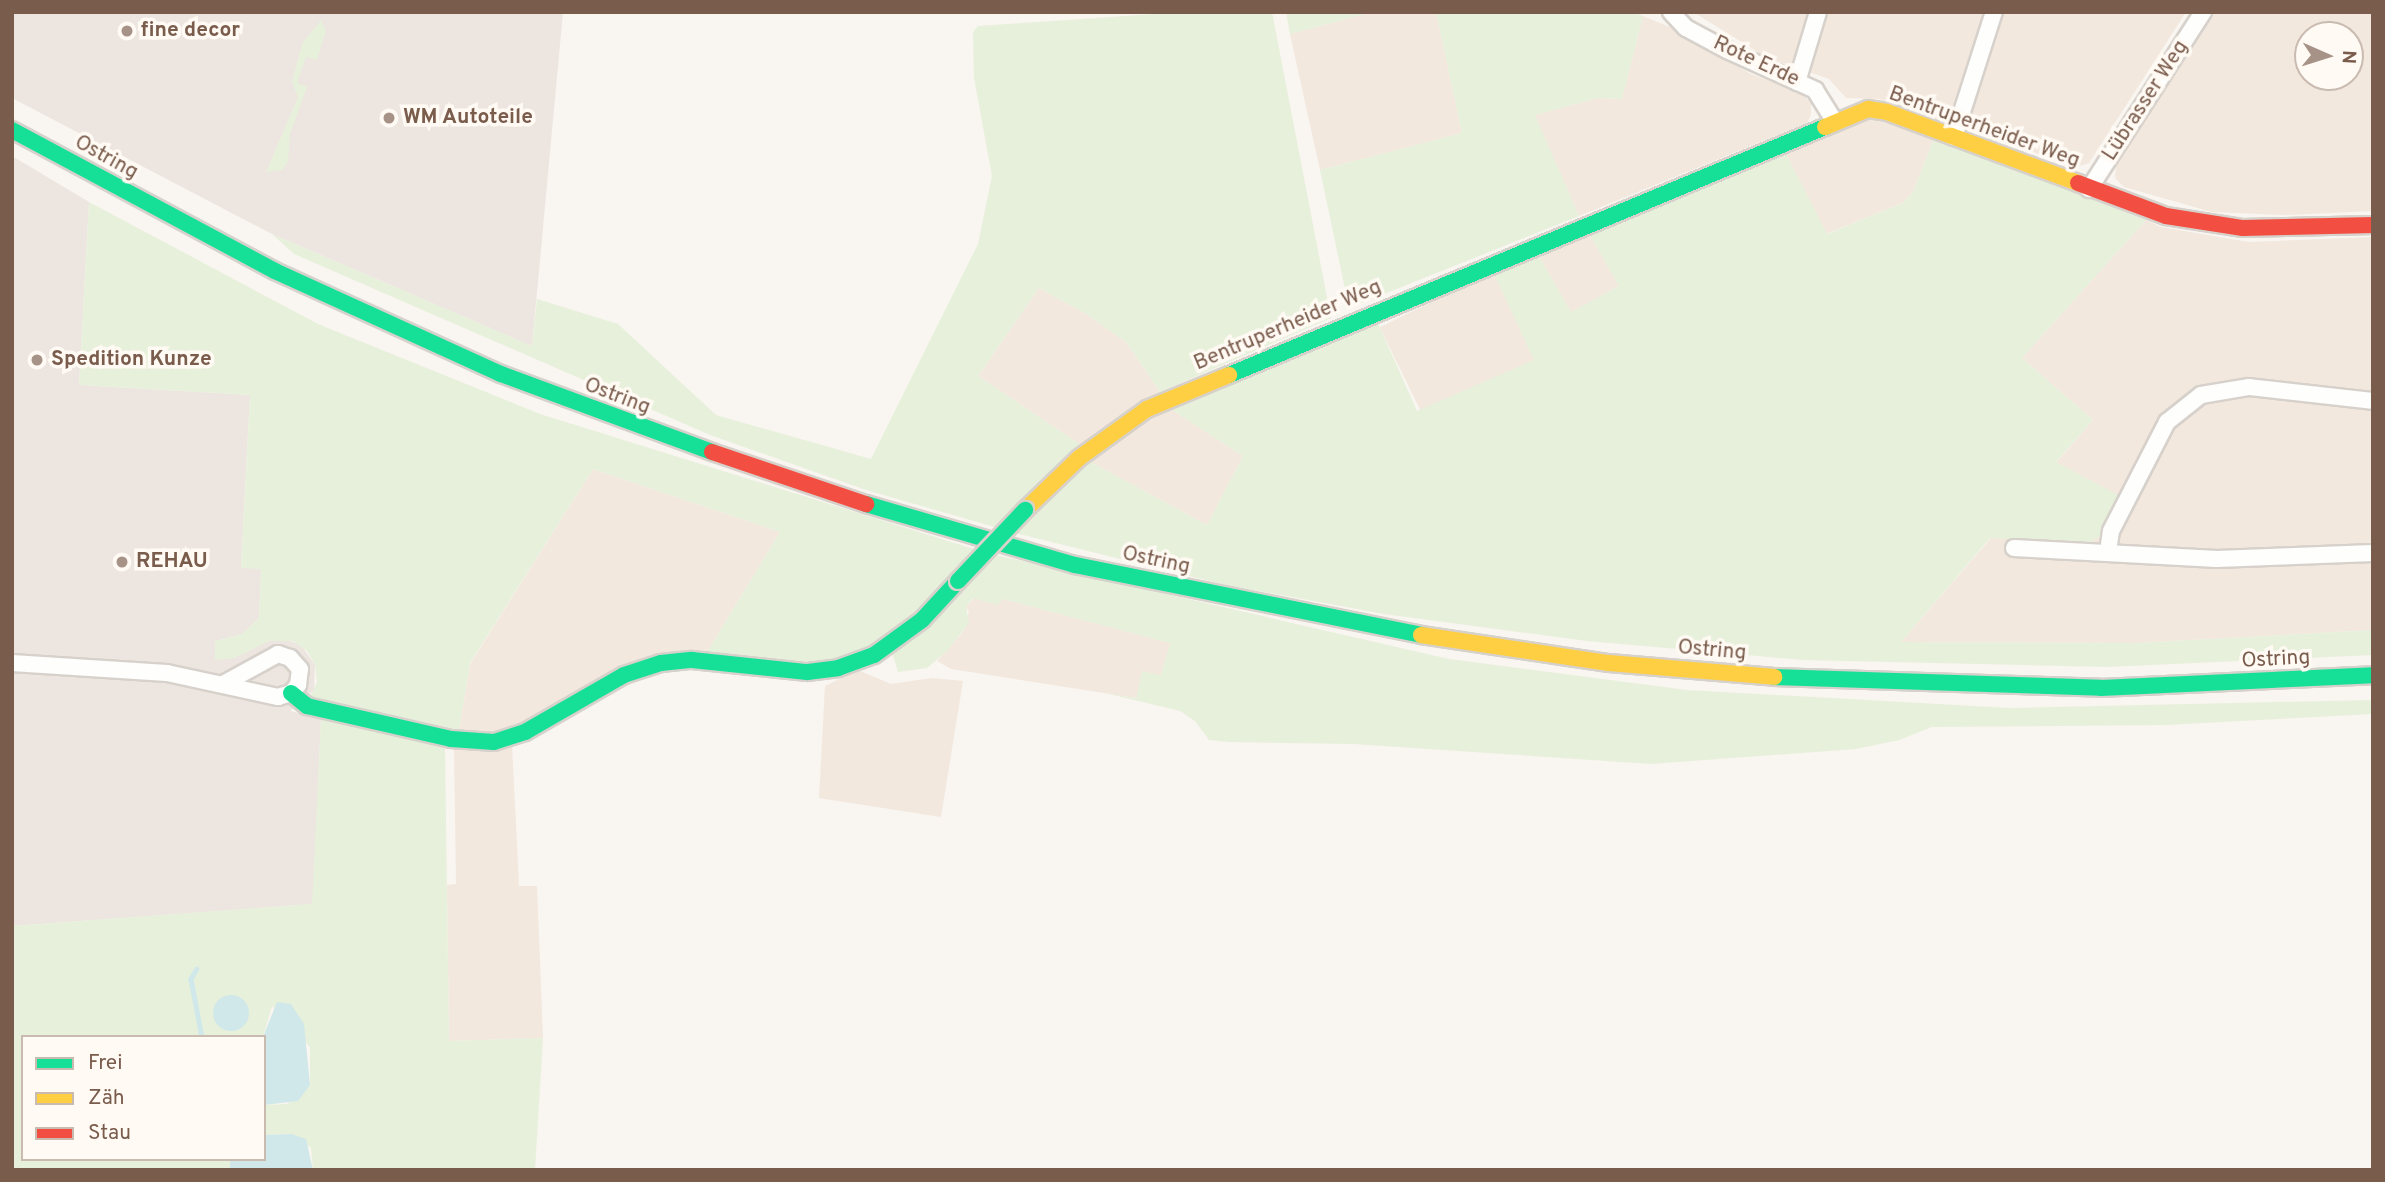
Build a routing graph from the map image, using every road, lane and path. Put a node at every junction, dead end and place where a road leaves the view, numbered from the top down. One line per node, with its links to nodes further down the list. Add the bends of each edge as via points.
1 (1671, 12): 5 (street, Rote Erde, via 1686,28)
2 (1818, 12): 5 (street)
3 (1994, 12): 8 (street)
4 (2203, 12): 9 (street, Lübrasser Weg)
5 (1797, 82): 6 (street, Rote Erde, via 1822,96)
6 (1833, 120): 8 (main road, Bentruperheider Weg, via 1878,109); 18 (main road, Bentruperheider Weg, bridge, via 1147,409 1079,458 912,627 874,655 838,668 807,672 692,660 643,667 525,732 494,743 451,739 307,706)
7 (12, 130): 16 (main road, Ostring, via 275,271 501,374 795,483 1075,565 1426,636 1636,666 1829,682 1968,687 2101,688)
8 (1954, 137): 9 (main road, Bentruperheider Weg)
9 (2089, 189): 10 (main road, Bentruperheider Weg, via 2148,211 2221,226)
10 (2373, 225)
11 (2373, 401): 13 (street, via 2249,387 2201,395 2167,422 2111,531)
12 (2014, 548): 13 (street)
13 (2108, 552): 14 (street, via 2217,559)
14 (2373, 553)
15 (12, 663): 17 (street, via 167,673)
16 (2373, 676)
17 (223, 684): 18 (street, via 278,697); 18 (street, via 238,680 273,656 284,655 300,669 301,678)
18 (291, 693)

